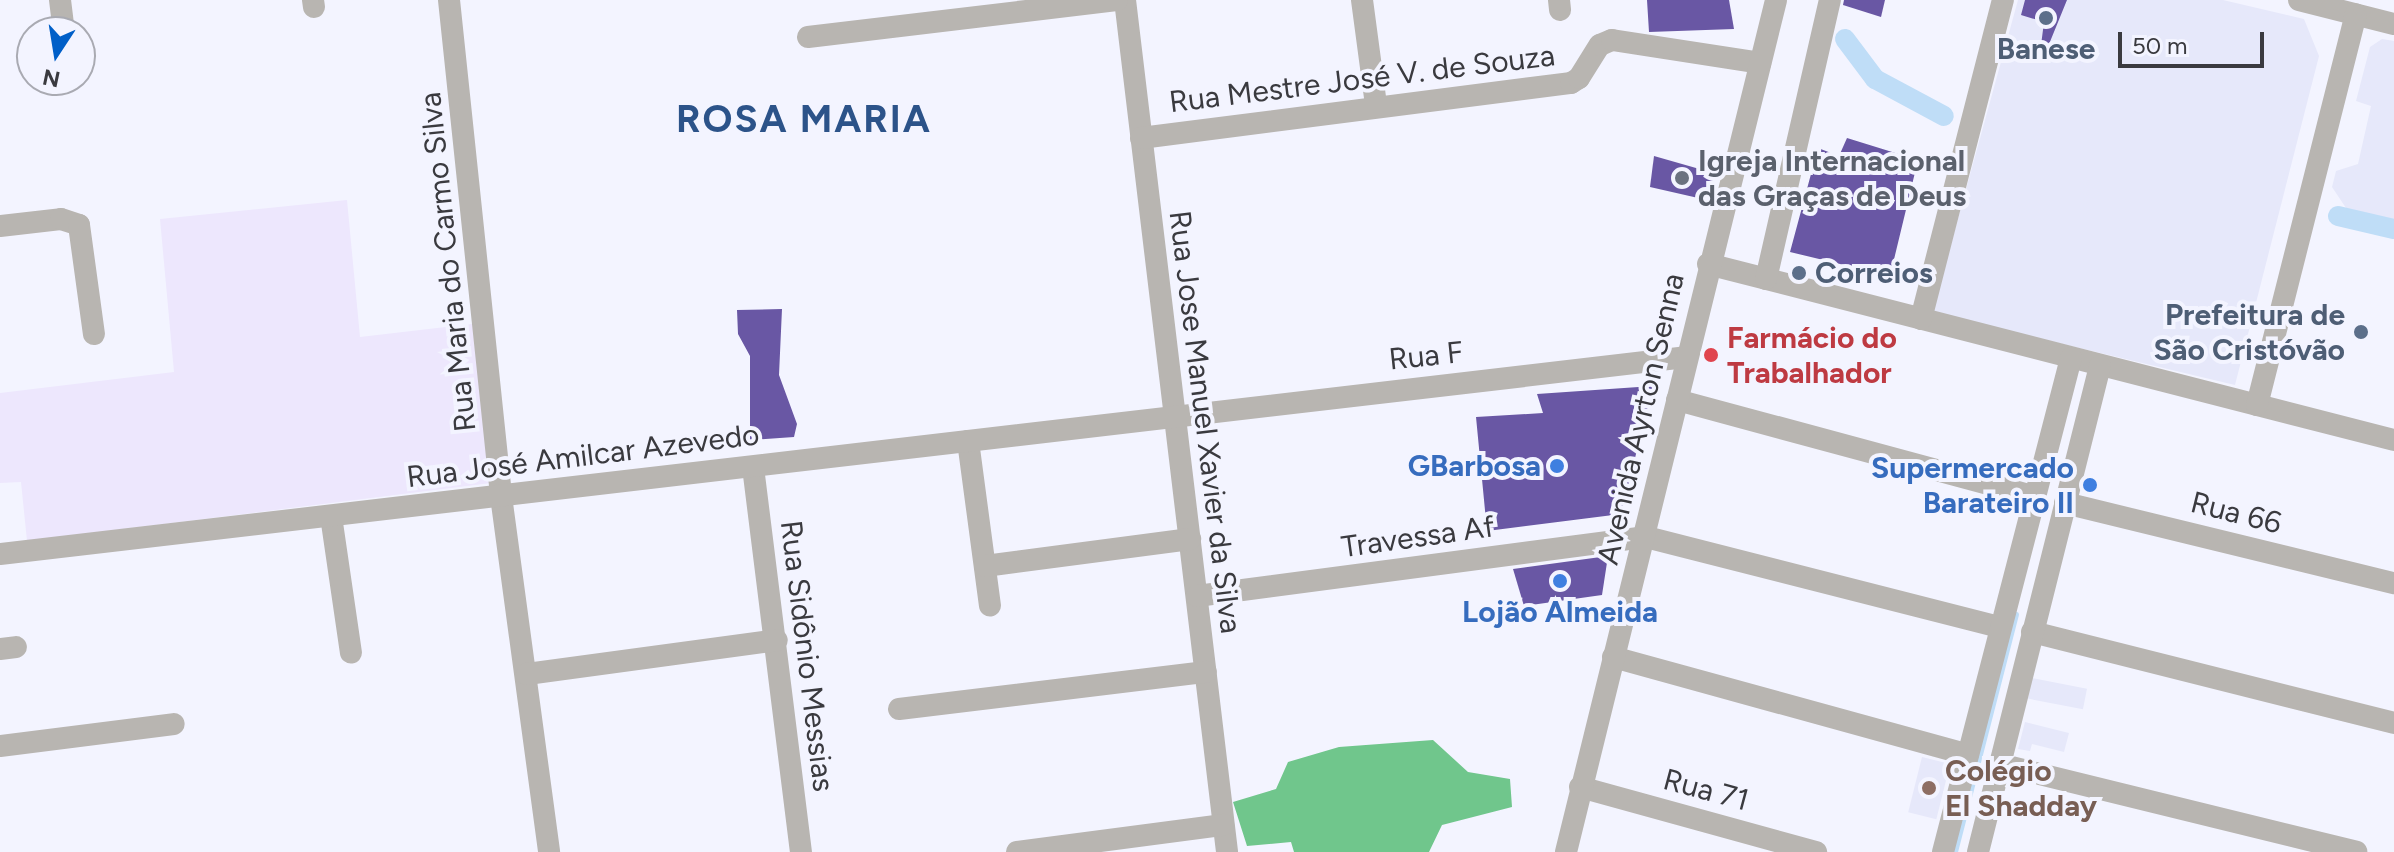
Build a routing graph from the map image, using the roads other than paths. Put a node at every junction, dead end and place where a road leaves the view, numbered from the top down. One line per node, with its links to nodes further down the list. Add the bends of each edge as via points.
1 (449, 0): 29 (street, Rua Maria do Carmo Silva)
2 (1117, 0): 11 (street)
3 (1125, 0): 14 (street, Rua Jose Manuel Xavier da Silva)
4 (1362, 0): 13 (street)
5 (1776, 0): 12 (street, Avenida Ayrton Senna)
6 (1830, 0): 17 (street)
7 (2003, 0): 18 (street)
8 (2299, 0): 9 (street)
9 (2356, 14): 10 (street); 24 (street)
10 (2394, 24)
11 (808, 37)
12 (1760, 63): 13 (street, Rua Mestre José V. de Souza, via 1612,40 1603,43 1571,83); 16 (street, Avenida Ayrton Senna)
13 (1376, 105): 14 (street, Rua Mestre José V. de Souza)
14 (1141, 138): 25 (street, Rua Jose Manuel Xavier da Silva)
15 (0, 226): 19 (street, via 61,219 79,225)
16 (1708, 264): 17 (street); 20 (street, Avenida Ayrton Senna)
17 (1766, 279): 18 (street)
18 (1921, 319): 21 (street)
19 (94, 334)
20 (1686, 357): 23 (street, Avenida Ayrton Senna); 25 (street, Rua F)
21 (2071, 358): 22 (street); 30 (street)
22 (2100, 366): 24 (street); 31 (street)
23 (1677, 400): 30 (street); 33 (street, Avenida Ayrton Senna)
24 (2257, 405): 26 (street)
25 (1172, 414): 27 (street, Rua José Amilcar Azevedo); 34 (street, Rua Jose Manuel Xavier da Silva)
26 (2394, 440)
27 (968, 441): 28 (street, Rua José Amilcar Azevedo); 36 (street)
28 (753, 467): 29 (street, Rua José Amilcar Azevedo); 42 (street, Rua Sidônio Messias)
29 (501, 496): 32 (street, Rua José Amilcar Azevedo); 46 (street, Rua Maria do Carmo Silva)
30 (2033, 496): 40 (street)
31 (2065, 503): 37 (street, Rua 66); 41 (street)
32 (331, 516): 35 (street, Rua José Amilcar Azevedo); 43 (street)
33 (1646, 537): 38 (street, Travessa Af); 40 (street); 44 (street, Avenida Ayrton Senna)
34 (1190, 539): 36 (street); 38 (street, Rua Jose Manuel Xavier da Silva)
35 (0, 554)
36 (985, 566): 39 (street)
37 (2394, 583)
38 (1197, 596): 45 (street, Rua Jose Manuel Xavier da Silva)
39 (990, 606)
40 (2000, 627): 51 (street)
41 (2032, 632): 48 (street); 52 (street)
42 (777, 640): 46 (street); 58 (street, Rua Sidônio Messias)
43 (351, 653)
44 (1613, 657): 51 (street); 53 (street, Avenida Ayrton Senna)
45 (1206, 672): 47 (street); 56 (street, Rua Jose Manuel Xavier da Silva)
46 (527, 674): 57 (street, Rua Maria do Carmo Silva)
47 (899, 709)
48 (2394, 723)
49 (174, 724): 50 (street)
50 (0, 746)
51 (1968, 755): 54 (street)
52 (1999, 764): 55 (street); 65 (street)
53 (1580, 787): 61 (street, Avenida Ayrton Senna); 62 (street, Rua 71)
54 (1952, 817): 55 (street); 63 (street)
55 (1984, 824): 64 (street)
56 (1223, 825): 59 (street); 60 (street, Rua Jose Manuel Xavier da Silva)
57 (549, 852)
58 (801, 852)
59 (1017, 852)
60 (1227, 852)
61 (1566, 852)
62 (1816, 852)
63 (1943, 852)
64 (1978, 852)
65 (2356, 852)

